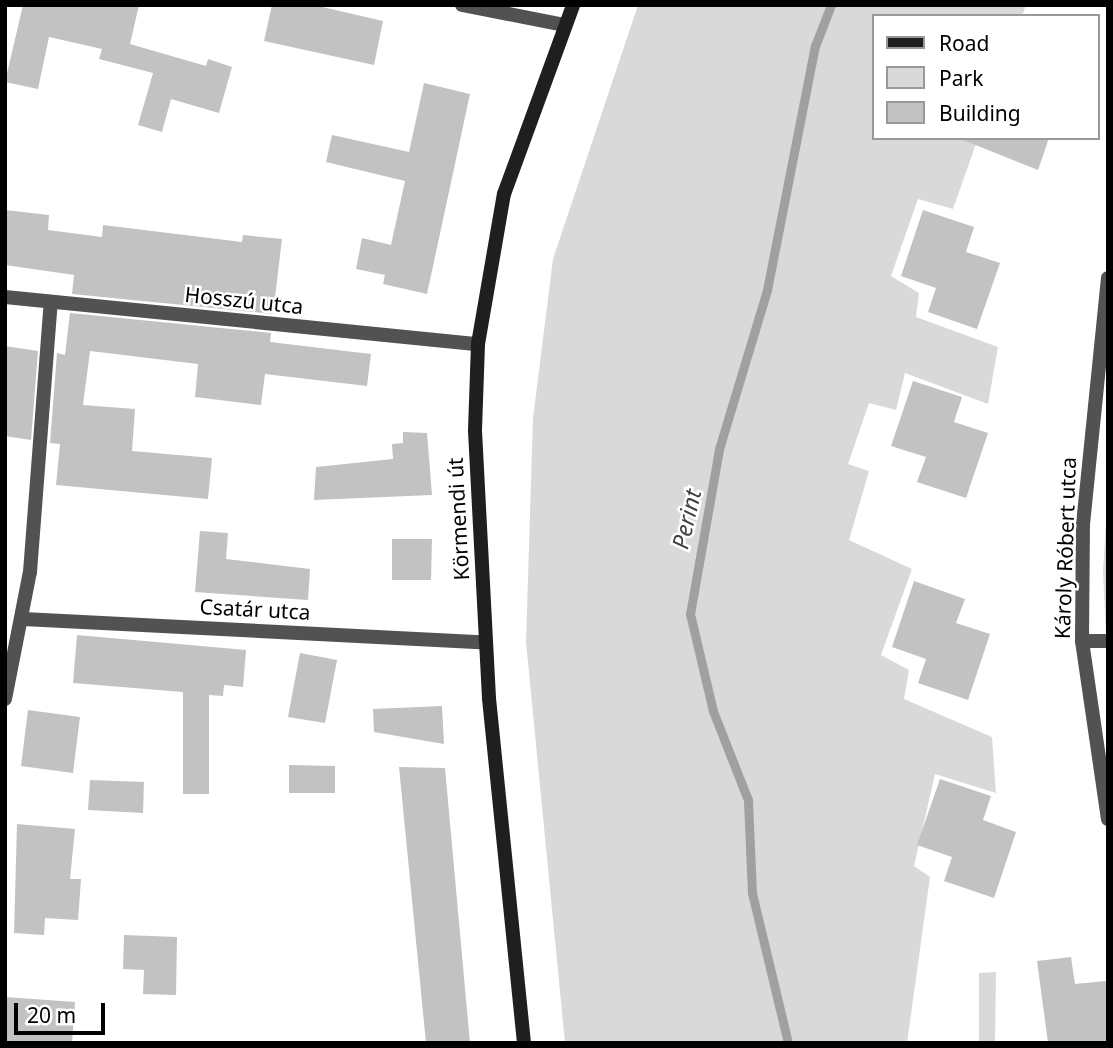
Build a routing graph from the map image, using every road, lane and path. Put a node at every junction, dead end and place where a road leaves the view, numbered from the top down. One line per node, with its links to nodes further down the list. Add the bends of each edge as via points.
1 (462, 5): 3 (street)
2 (573, 5): 3 (street, Körmendi út)
3 (565, 25): 7 (street, Körmendi út, via 504,194)
4 (1108, 278): 11 (street, Károly Róbert utca, via 1083,523)
5 (5, 298): 6 (street, Hosszú utca)
6 (51, 302): 7 (street, Hosszú utca); 8 (street)
7 (478, 344): 10 (street, Körmendi út, via 475,430)
8 (23, 619): 10 (street, Csatár utca); 12 (street)
9 (1108, 641): 11 (street)
10 (485, 642): 14 (street, Körmendi út)
11 (1082, 642): 13 (street, Károly Róbert utca)
12 (5, 699)
13 (1108, 819)
14 (524, 1043)

